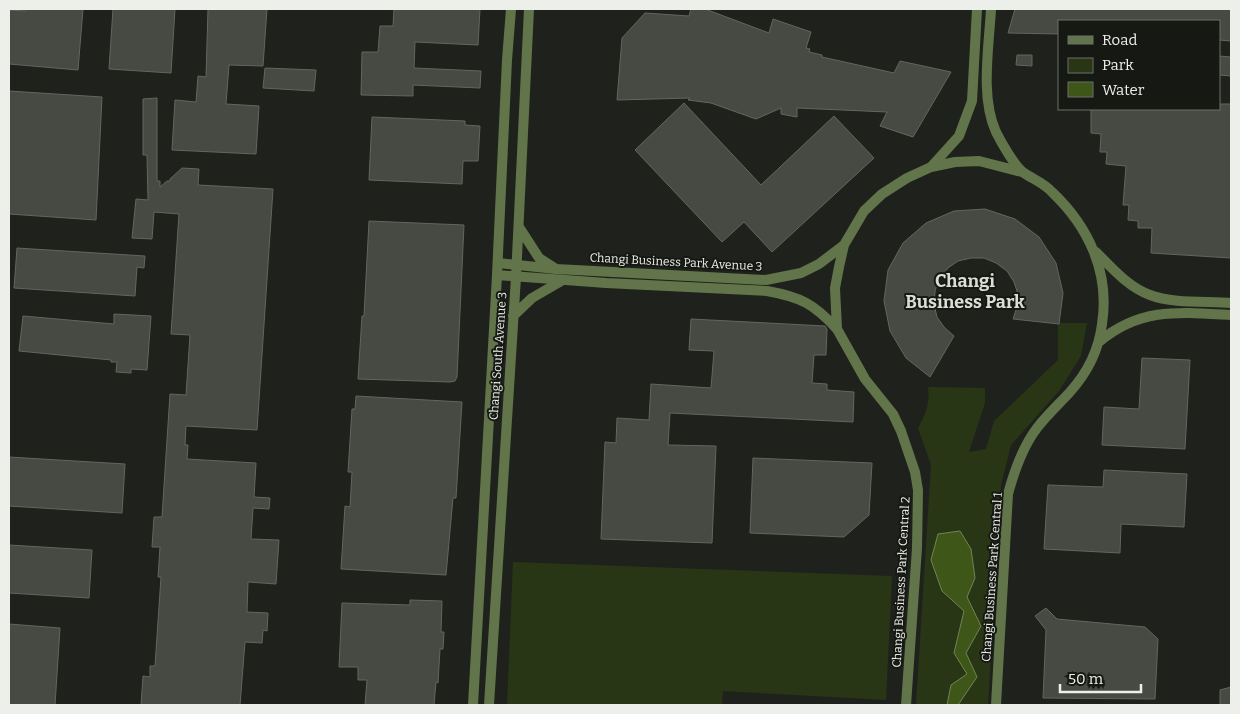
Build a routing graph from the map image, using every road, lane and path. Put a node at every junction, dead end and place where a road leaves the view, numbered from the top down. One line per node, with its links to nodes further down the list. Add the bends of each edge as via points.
1 (511, 9): 10 (street, Changi South Avenue 3)
2 (529, 9): 7 (street, Changi South Avenue 3)
3 (977, 9): 5 (street, via 972,101 959,136)
4 (991, 9): 6 (street, Changi Business Park Central 1, via 987,82 991,120)
5 (931, 167): 6 (street, Changi Business Park Central 2, via 979,161); 8 (street, Changi Business Park Central 2, via 882,194 864,211)
6 (1022, 172): 9 (street, Changi Business Park Central 1, via 1052,191 1080,223)
7 (518, 227): 11 (street, Changi South Avenue 3); 12 (street, via 539,258)
8 (844, 245): 12 (street, Changi Business Park Avenue 3, via 819,264 766,280); 19 (street, Changi Business Park Central 2, via 835,288)
9 (1095, 251): 16 (street, via 1120,276 1150,295 1169,300); 20 (street, Changi Business Park Central 1, via 1103,292)
10 (498, 263): 11 (street, Changi Business Park Avenue 3); 13 (street, Changi South Avenue 3)
11 (516, 264): 12 (street, Changi Business Park Avenue 3); 14 (street, Changi South Avenue 3)
12 (556, 269)
13 (497, 275): 14 (street, Changi Business Park Avenue 3); 21 (street, Changi South Avenue 3)
14 (516, 277): 15 (street, Changi Business Park Avenue 3); 18 (street, Changi South Avenue 3)
15 (562, 280): 18 (street, via 532,298); 19 (street, Changi Business Park Avenue 3, via 767,291 805,302 820,311)
16 (1231, 303)
17 (1231, 315): 20 (street, via 1150,315 1127,323)
18 (513, 316): 22 (street, Changi South Avenue 3)
19 (837, 329): 23 (street, Changi Business Park Central 2, via 865,379 893,414 915,472 918,490 917,548)
20 (1099, 342): 24 (street, Changi Business Park Central 1, via 1071,391 1035,430 1008,494)
21 (472, 705)
22 (490, 705)
23 (906, 705)
24 (996, 705)

